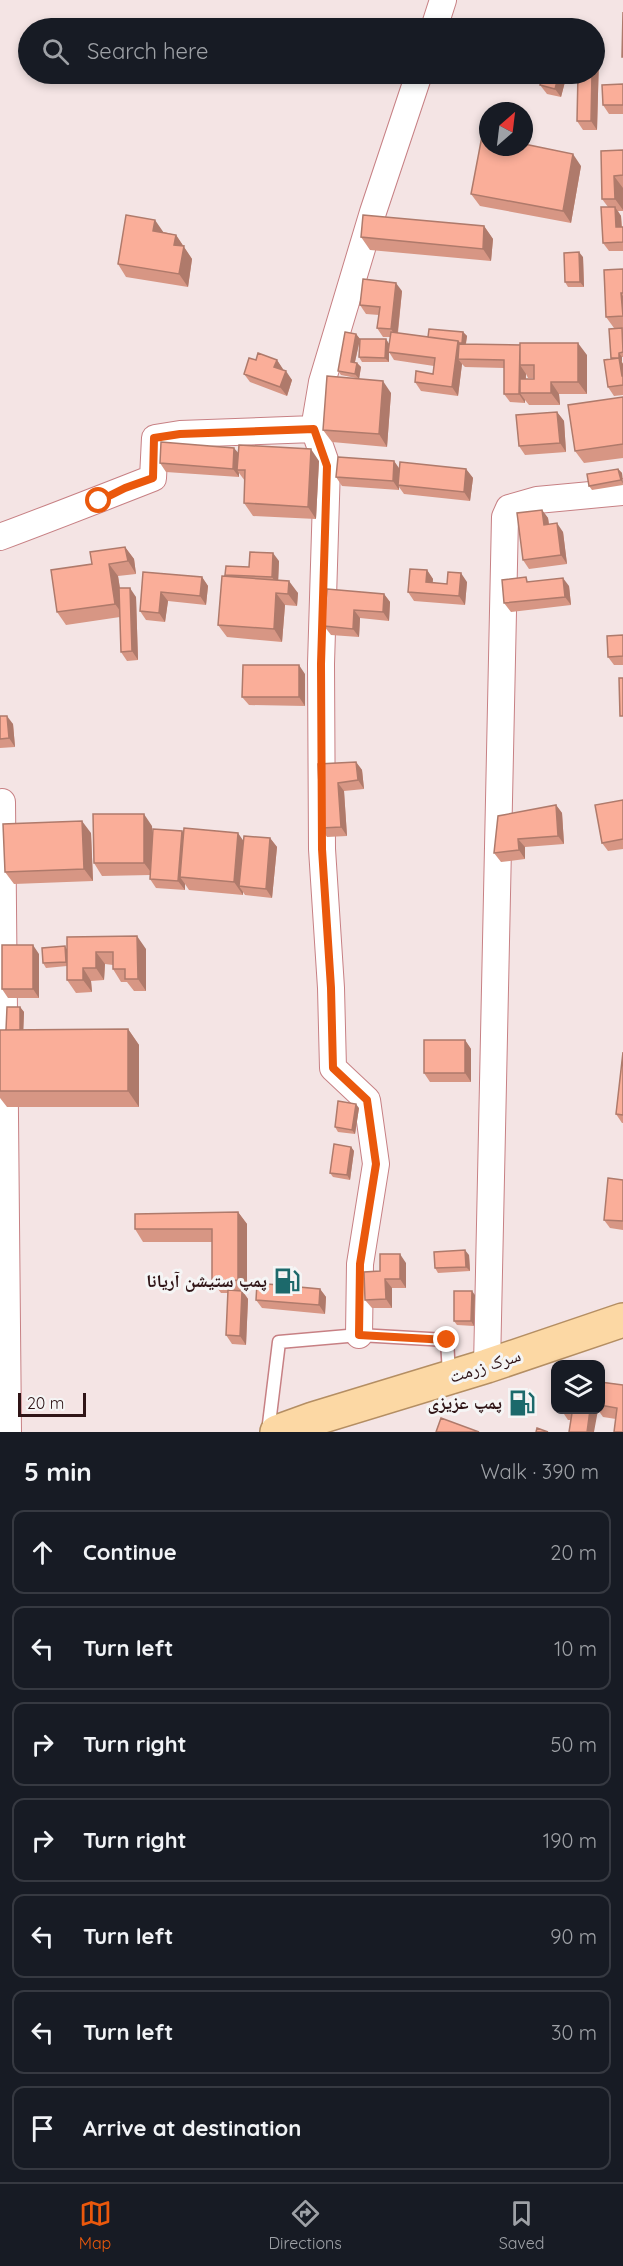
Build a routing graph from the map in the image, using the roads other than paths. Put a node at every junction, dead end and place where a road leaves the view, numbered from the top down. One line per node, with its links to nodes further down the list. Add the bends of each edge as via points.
1 (443, 0): 2 (street)
2 (437, 18)
3 (416, 84): 4 (street, via 322,382)
4 (314, 429): 6 (street, via 154,438 153,478); 9 (street, via 327,466 321,664 322,838 333,1068 367,1100 376,1164 360,1264)
5 (623, 492): 10 (street, via 537,500 509,508 505,517)
6 (0, 537)
7 (2, 802): 13 (street)
8 (623, 1320): 10 (highway, سرک زرمت)
9 (359, 1335): 11 (lane, via 447,1340); 14 (lane, via 279,1342)
10 (487, 1366): 11 (highway, سرک زرمت)
11 (449, 1377): 12 (highway, سرک زرمت)
12 (314, 1425): 15 (highway, سرک زرمت)
13 (8, 1432)
14 (268, 1432)
15 (278, 1432)

